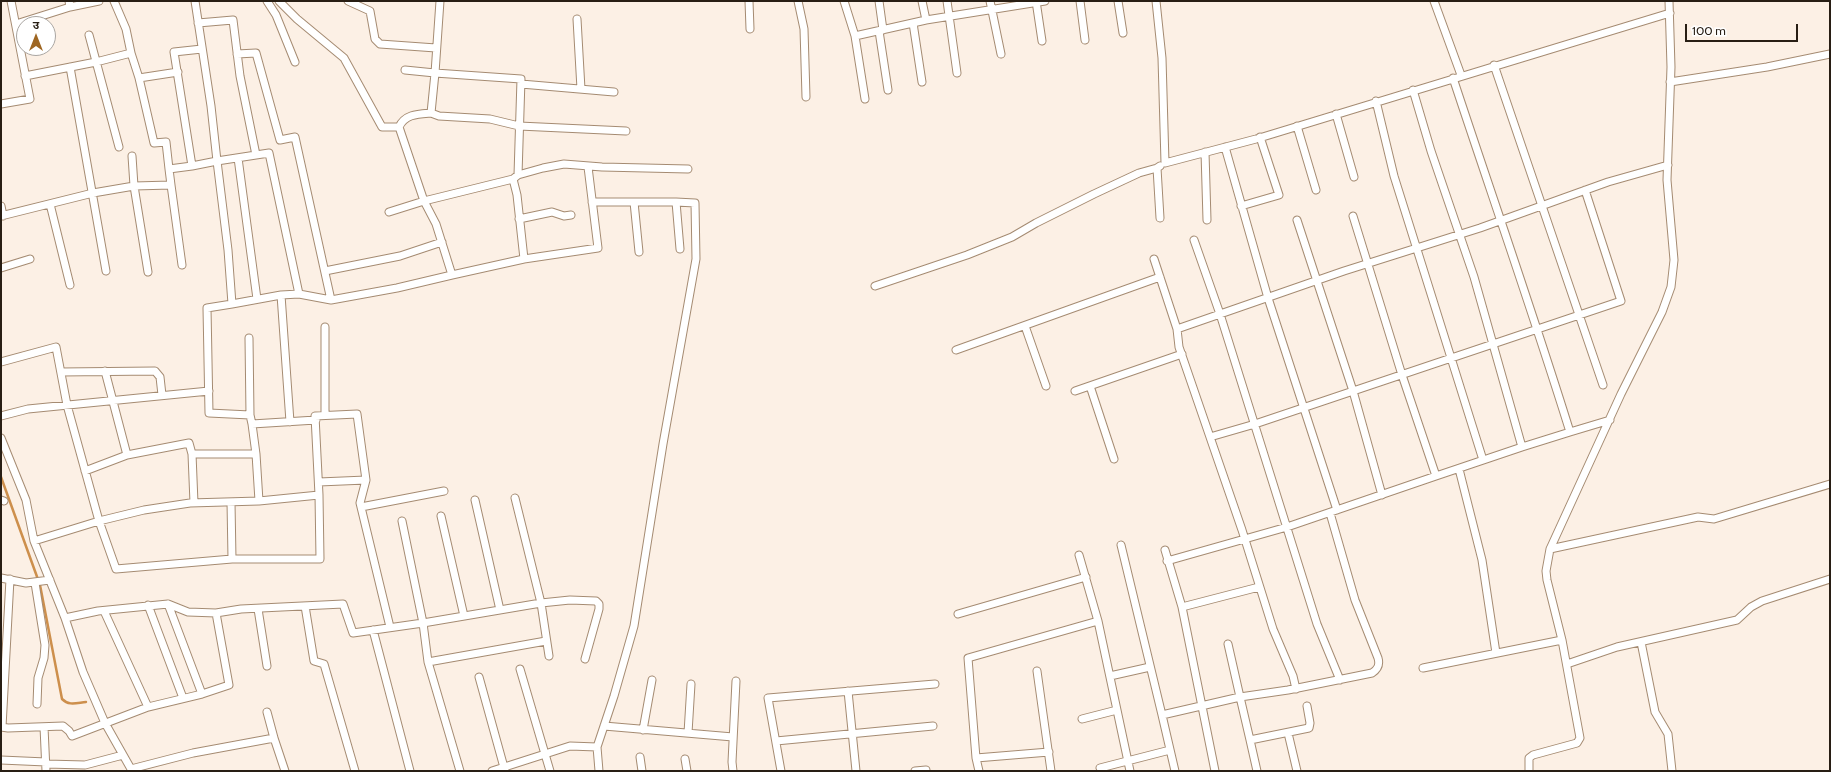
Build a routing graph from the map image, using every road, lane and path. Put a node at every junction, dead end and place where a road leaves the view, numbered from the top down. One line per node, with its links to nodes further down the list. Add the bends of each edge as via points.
1 (11, 1): 32 (street)
2 (99, 1): 23 (street)
3 (114, 1): 42 (street, via 126,29)
4 (195, 1): 30 (street)
5 (267, 1): 48 (street, via 276,15)
6 (279, 1): 74 (street, via 297,20 344,58 382,127)
7 (348, 1): 40 (street, via 370,11 375,39 380,44)
8 (440, 1): 40 (street)
9 (749, 1): 33 (street)
10 (798, 1): 66 (street, via 804,28)
11 (844, 1): 37 (street)
12 (879, 1): 34 (street)
13 (922, 1): 29 (street)
14 (947, 1): 27 (street)
15 (990, 1): 24 (street)
16 (1045, 1): 22 (street)
17 (1080, 1): 38 (street)
18 (1118, 1): 35 (street)
19 (1156, 1): 84 (street, via 1162,58)
20 (1434, 1): 55 (street)
21 (1669, 1): 25 (street)
22 (1036, 2): 24 (street); 39 (street)
23 (70, 4): 26 (street)
24 (992, 10): 27 (street); 44 (street)
25 (1670, 13): 49 (street); 60 (street)
26 (38, 16)
27 (950, 17): 29 (street); 54 (street)
28 (577, 20): 62 (street)
29 (926, 20): 31 (street)
30 (198, 23): 41 (street); 43 (street, via 233,20)
31 (913, 23): 34 (street); 59 (street)
32 (16, 24)
33 (750, 29)
34 (881, 30): 37 (street); 63 (street)
35 (1123, 33)
36 (89, 35): 47 (street)
37 (855, 36): 67 (street)
38 (1085, 40)
39 (1042, 41)
40 (436, 48): 53 (street)
41 (202, 49): 52 (street, via 174,52); 83 (street)
42 (131, 53): 47 (street); 57 (street)
43 (237, 54): 80 (street); 128 (street, via 256,53 280,140 295,137)
44 (1001, 54)
45 (1830, 54): 60 (street)
46 (22, 56): 56 (street)
47 (96, 62): 50 (street); 77 (street)
48 (295, 62)
49 (1494, 65): 55 (street); 103 (street)
50 (70, 67): 56 (street); 97 (street)
51 (405, 70): 53 (street)
52 (178, 72): 57 (street); 86 (street)
53 (435, 73): 61 (street, via 521,79); 70 (street)
54 (958, 73)
55 (1461, 75): 58 (street)
56 (26, 76): 69 (street, via 30,99)
57 (139, 78): 90 (street, via 154,143 166,142)
58 (1453, 78): 64 (street); 114 (street)
59 (922, 82)
60 (1670, 82): 85 (street)
61 (521, 84): 62 (street); 72 (street)
62 (582, 89): 65 (street)
63 (888, 90)
64 (1413, 90): 68 (street); 115 (street)
65 (614, 92)
66 (806, 97)
67 (865, 99)
68 (1376, 102): 71 (street); 118 (street)
69 (1, 104)
70 (431, 113): 72 (street, via 440,116 490,119); 74 (street, via 412,114 401,122)
71 (1336, 114): 73 (street); 92 (street)
72 (519, 126): 75 (street); 91 (street)
73 (1297, 126): 76 (street); 95 (street)
74 (399, 127): 98 (street)
75 (626, 131)
76 (1260, 137): 78 (street); 105 (street, via 1279,195)
77 (119, 147)
78 (1225, 147): 79 (street); 105 (street)
79 (1205, 152): 84 (street); 112 (street)
80 (256, 155): 82 (street); 135 (street, via 269,153)
81 (132, 156): 94 (street)
82 (238, 158): 83 (street); 138 (street)
83 (217, 161): 86 (street); 140 (street)
84 (1165, 163): 88 (street)
85 (1668, 165): 96 (street); 170 (street, via 1674,260 1671,287 1662,312)
86 (192, 166): 90 (street)
87 (588, 167): 89 (street); 91 (street, via 564,164); 99 (street)
88 (1157, 168): 110 (street); 134 (street, via 1139,173 1094,194 1012,237)
89 (688, 169)
90 (169, 170): 93 (street)
91 (516, 177): 98 (street); 111 (street)
92 (1354, 177)
93 (171, 185): 94 (street); 125 (street)
94 (134, 186): 97 (street); 129 (street)
95 (1316, 190)
96 (1585, 190): 103 (street); 142 (street, via 1621,301)
97 (93, 193): 102 (street); 127 (street)
98 (424, 200): 106 (street); 117 (street)
99 (592, 202): 100 (street); 123 (street, via 598,248)
100 (634, 202): 101 (street); 120 (street)
101 (676, 202): 119 (street); 270 (street, via 695,203 696,259 634,626)
102 (50, 204): 108 (street); 133 (street)
103 (1543, 205): 114 (street); 142 (street)
104 (1, 206): 108 (street)
105 (1241, 206): 137 (street)
106 (389, 212)
107 (571, 215): 111 (street, via 564,216 552,212)
108 (2, 216)
109 (1353, 216): 124 (street)
110 (1160, 218)
111 (519, 219): 123 (street)
112 (1207, 220)
113 (1297, 220): 132 (street)
114 (1501, 220): 115 (street); 146 (street)
115 (1460, 234): 118 (street); 148 (street)
116 (1194, 240): 141 (street)
117 (442, 242): 128 (street, via 400,256); 130 (street)
118 (1415, 248): 124 (street); 151 (street)
119 (680, 249)
120 (639, 252)
121 (1154, 258): 131 (street)
122 (30, 259): 126 (street)
123 (524, 259): 130 (street)
124 (1368, 264): 132 (street); 155 (street)
125 (182, 265)
126 (1, 268)
127 (106, 271)
128 (325, 271): 139 (street)
129 (148, 272)
130 (452, 275): 139 (street)
131 (1160, 277): 143 (street); 145 (street)
132 (1318, 280): 137 (street); 161 (street)
133 (70, 285)
134 (875, 286)
135 (299, 294): 136 (street); 139 (street)
136 (281, 295): 138 (street); 171 (street)
137 (1268, 298): 141 (street); 165 (street)
138 (257, 299): 140 (street)
139 (331, 300)
140 (232, 304): 159 (street, via 207,308)
141 (1220, 314): 145 (street); 173 (street)
142 (1579, 315): 146 (street); 156 (street)
143 (1025, 326): 149 (street); 157 (street)
144 (325, 327): 167 (street)
145 (1177, 329): 150 (street)
146 (1538, 329): 148 (street); 174 (street)
147 (249, 338): 166 (street)
148 (1493, 344): 151 (street); 177 (street)
149 (956, 350)
150 (1182, 354): 158 (street); 175 (street)
151 (1452, 358): 155 (street); 182 (street)
152 (1, 362): 154 (street, via 56,347)
153 (105, 371): 154 (street); 162 (street, via 155,371 160,376); 163 (street)
154 (61, 372): 164 (street)
155 (1402, 375): 161 (street); 185 (street)
156 (1603, 385)
157 (1046, 386)
158 (1090, 386): 160 (street); 181 (street)
159 (209, 391): 162 (street); 166 (street, via 209,413)
160 (1075, 391)
161 (1353, 391): 165 (street); 191 (street)
162 (162, 395): 163 (street)
163 (112, 401): 164 (street); 180 (street)
164 (67, 405): 168 (street, via 28,409); 184 (street)
165 (1304, 406): 173 (street); 198 (street)
166 (250, 415): 172 (street)
167 (325, 415): 169 (street, via 315,416); 186 (street, via 357,414)
168 (1, 416)
169 (316, 420): 171 (street); 187 (street)
170 (1610, 420): 174 (street); 206 (street)
171 (290, 422): 172 (street)
172 (252, 424): 179 (street)
173 (1255, 424): 175 (street); 202 (street)
174 (1570, 432): 177 (street)
175 (1210, 437): 203 (street)
176 (1, 438): 204 (street, via 26,500)
177 (1522, 447): 182 (street)
178 (192, 454): 179 (street); 180 (street, via 189,443); 196 (street)
179 (256, 454): 194 (street)
180 (126, 455): 184 (street)
181 (1114, 459)
182 (1483, 460): 183 (street)
183 (1459, 468): 185 (street); 239 (street, via 1482,560)
184 (85, 471): 200 (street)
185 (1436, 476): 191 (street)
186 (366, 480): 187 (street); 197 (street)
187 (319, 482): 190 (street)
188 (1830, 484): 206 (street, via 1714,519 1698,517)
189 (444, 491): 197 (street)
190 (319, 495): 194 (street); 209 (street, via 320,559)
191 (1382, 495): 198 (street)
192 (515, 498): 218 (street)
193 (475, 500): 224 (street)
194 (259, 501): 195 (street)
195 (231, 502): 196 (street); 209 (street)
196 (194, 503): 200 (street, via 144,510)
197 (361, 508): 233 (street)
198 (1334, 511): 202 (street); 252 (street, via 1355,600 1379,662 1372,673)
199 (441, 516): 229 (street)
200 (99, 521): 204 (street); 209 (street, via 116,569)
201 (402, 521): 232 (street)
202 (1287, 527): 203 (street); 252 (street, via 1317,624)
203 (1244, 539): 210 (street); 217 (street)
204 (34, 542): 215 (street)
205 (1121, 546): 245 (street)
206 (1550, 548): 235 (street, via 1547,580)
207 (1165, 550): 210 (street)
208 (1080, 555): 211 (street)
209 (232, 559)
210 (1168, 561): 222 (street)
211 (1086, 577): 228 (street); 231 (street)
212 (1, 578): 213 (street)
213 (10, 579): 216 (street); 226 (street)
214 (1830, 579): 237 (street, via 1762,601 1737,620)
215 (50, 580): 216 (street); 230 (street)
216 (35, 583): 261 (street, via 45,645 38,678)
217 (1259, 587): 222 (street); 256 (street)
218 (541, 603): 224 (street); 236 (street); 241 (street, via 570,600 598,602 599,609)
219 (168, 604): 220 (street); 227 (street, via 188,612); 258 (street)
220 (148, 605): 225 (street); 260 (street)
221 (305, 606): 223 (street); 234 (street, via 343,604 353,633); 298 (street, via 314,661 324,664)
222 (1182, 607): 262 (street)
223 (258, 608): 227 (street); 244 (street)
224 (500, 610): 229 (street)
225 (104, 611): 230 (street); 264 (street)
226 (5, 612): 272 (street)
227 (216, 612): 258 (street, via 229,685)
228 (958, 614)
229 (464, 616): 232 (street)
230 (65, 618): 269 (street, via 82,672)
231 (1098, 621): 249 (street); 288 (street, via 968,658)
232 (423, 623): 233 (street); 242 (street)
233 (390, 627): 234 (street)
234 (372, 630): 299 (street)
235 (1562, 640): 239 (street); 243 (street)
236 (546, 641): 240 (street); 242 (street)
237 (1641, 642): 243 (street, via 1600,652); 318 (street, via 1655,712 1668,734)
238 (1228, 644): 259 (street)
239 (1496, 653): 246 (street)
240 (549, 656)
241 (585, 659)
242 (428, 662): 300 (street)
243 (1567, 664): 317 (street, via 1580,738 1577,744 1533,755 1529,758)
244 (267, 666)
245 (1150, 667): 249 (street); 267 (street)
246 (1423, 668)
247 (520, 669): 285 (street)
248 (1037, 671): 284 (street)
249 (1110, 676): 265 (street)
250 (479, 677): 294 (street)
251 (652, 680): 274 (street)
252 (1340, 680): 256 (street)
253 (736, 681): 278 (street)
254 (691, 684): 275 (street)
255 (935, 684): 257 (street)
256 (1296, 689): 259 (street)
257 (848, 690): 277 (street); 281 (street, via 768,698)
258 (202, 694): 260 (street)
259 (1240, 697): 262 (street); 280 (street)
260 (183, 698): 264 (street)
261 (37, 704)
262 (1203, 706): 267 (street); 314 (street)
263 (1307, 706): 276 (street, via 1309,728)
264 (148, 707): 269 (street)
265 (1117, 710): 268 (street); 291 (street)
266 (267, 712): 279 (street)
267 (1162, 716): 283 (street)
268 (1082, 719)
269 (105, 723): 273 (street, via 72,736 63,726); 286 (street)
270 (604, 726): 274 (street); 282 (street)
271 (934, 726): 277 (street)
272 (2, 727): 273 (street)
273 (44, 727): 292 (street)
274 (643, 730): 275 (street)
275 (688, 733): 278 (street)
276 (1288, 733): 280 (street); 316 (street)
277 (852, 734): 281 (street); 308 (street)
278 (733, 737): 306 (street)
279 (274, 738): 295 (street, via 193,753); 297 (street)
280 (1250, 740): 315 (street)
281 (776, 741): 307 (street)
282 (597, 748): 285 (street, via 570,746); 303 (street)
283 (1170, 750): 291 (street); 313 (street)
284 (1049, 752): 288 (street); 311 (street)
285 (545, 754): 294 (street); 302 (street)
286 (123, 755): 292 (street, via 85,765); 295 (street)
287 (640, 757): 304 (street)
288 (976, 758): 310 (street)
289 (685, 759): 305 (street)
290 (1, 760): 292 (street)
291 (1128, 761): 293 (street); 312 (street)
292 (46, 766)
293 (1100, 768)
294 (505, 769): 301 (street)
295 (131, 770)
296 (926, 770): 309 (street)
297 (285, 771)
298 (355, 771)
299 (410, 771)
300 (460, 771)
301 (492, 771)
302 (550, 771)
303 (600, 771)
304 (642, 771)
305 (687, 771)
306 (733, 771)
307 (781, 771)
308 (856, 771)
309 (914, 771)
310 (979, 771)
311 (1051, 771)
312 (1130, 771)
313 (1175, 771)
314 (1215, 771)
315 (1257, 771)
316 (1296, 771)
317 (1529, 771)
318 (1672, 771)

